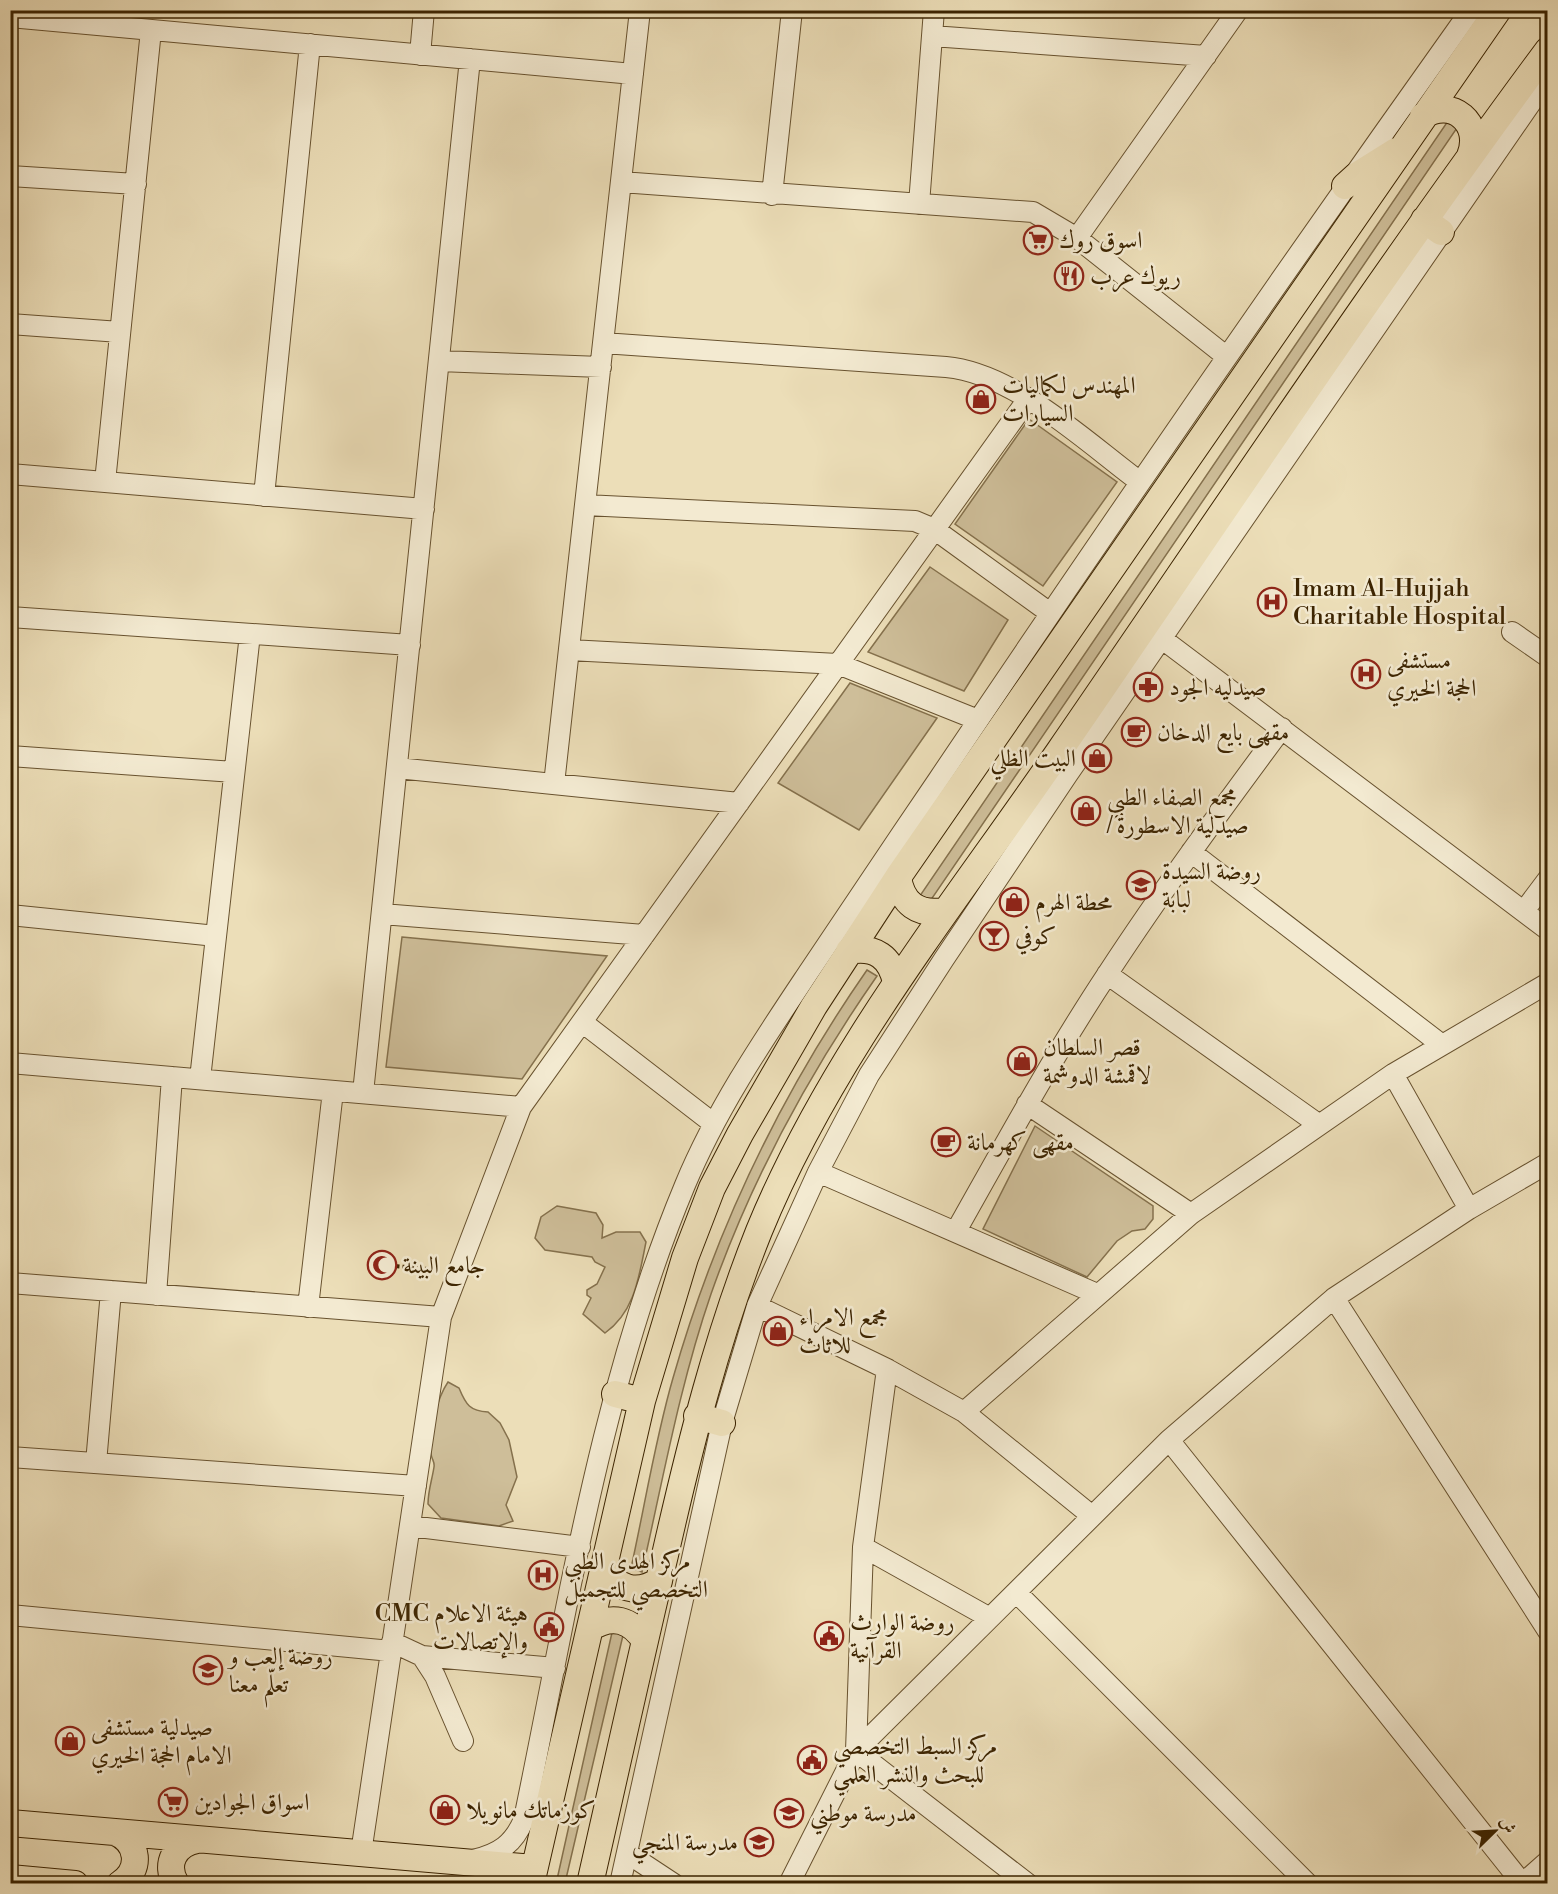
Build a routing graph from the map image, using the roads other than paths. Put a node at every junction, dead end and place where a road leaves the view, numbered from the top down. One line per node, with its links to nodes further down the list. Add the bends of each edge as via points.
1 (424, 10): 14 (street)
2 (640, 10): 17 (street)
3 (792, 10): 25 (street)
4 (934, 10): 11 (street)
5 (1238, 10): 15 (street)
6 (1471, 10): 24 (street)
7 (1498, 10): 19 (main road)
8 (57, 16): 9 (street); 10 (street)
9 (10, 17)
10 (151, 30): 12 (street); 23 (street)
11 (932, 36): 15 (street); 26 (street)
12 (310, 45): 14 (street); 39 (street)
13 (1548, 50): 20 (main road)
14 (420, 55): 16 (street)
15 (1206, 56): 28 (street)
16 (470, 59): 17 (street); 33 (street)
17 (633, 74): 22 (street)
18 (1548, 78): 27 (street)
19 (1417, 126): 20 (main road, via 1439,109 1463,116 1473,130); 24 (main road, via 1392,155); 52 (main road)
20 (1470, 156): 27 (main road)
21 (10, 176): 23 (street)
22 (621, 182): 25 (street); 31 (street)
23 (136, 184): 30 (street)
24 (1346, 186): 32 (street)
25 (772, 195): 26 (street)
26 (919, 204): 28 (street, via 1022,210 1044,217)
27 (1432, 226): 47 (street); 56 (main road)
28 (1077, 238): 32 (street)
29 (10, 324): 30 (street)
30 (120, 332): 37 (street)
31 (603, 343): 34 (street); 35 (street, via 962,369 993,378)
32 (1227, 357): 38 (street)
33 (439, 361): 34 (street); 41 (street)
34 (601, 367): 40 (street)
35 (1028, 399): 38 (street); 42 (street)
36 (10, 474): 37 (street)
37 (105, 482): 39 (street)
38 (1140, 482): 43 (street)
39 (264, 495): 41 (street)
40 (585, 505): 42 (street, via 904,519); 49 (street)
41 (424, 509): 48 (street)
42 (934, 530): 43 (street); 51 (street)
43 (1050, 613): 52 (street)
44 (10, 617): 46 (street)
45 (1512, 632): 50 (street)
46 (250, 634): 48 (street); 57 (street)
47 (1161, 638): 53 (street); 56 (street)
48 (410, 645): 55 (street)
49 (569, 650): 51 (street); 58 (street)
50 (1548, 657)
51 (838, 664): 52 (street); 59 (street)
52 (989, 725): 61 (main road); 84 (street, via 761,1043)
53 (1282, 728): 60 (street); 64 (street)
54 (10, 756): 57 (street)
55 (397, 768): 58 (street); 65 (street)
56 (1060, 768): 63 (main road); 87 (street, via 869,1075)
57 (234, 772): 69 (street)
58 (555, 784): 59 (street)
59 (739, 803): 68 (street)
60 (1191, 852): 71 (street); 75 (street)
61 (898, 878): 63 (main road, via 900,891 918,910); 70 (main road)
62 (1548, 879): 64 (street)
63 (944, 911): 72 (main road)
64 (1524, 911): 67 (street)
65 (382, 914): 68 (street); 81 (street)
66 (10, 915): 69 (street)
67 (1548, 930)
68 (644, 935): 74 (street)
69 (216, 936): 79 (street)
70 (849, 951): 72 (main road, via 862,949 881,955 893,969); 101 (main road, via 785,1055 712,1188 685,1258)
71 (1107, 974): 82 (street); 85 (street)
72 (896, 983): 103 (main road, via 790,1163 759,1232)
73 (1548, 983): 75 (street)
74 (582, 1022): 83 (street); 84 (street)
75 (1442, 1045): 77 (street)
76 (10, 1063): 78 (street)
77 (1393, 1074): 85 (street); 88 (street)
78 (172, 1077): 79 (street); 94 (street)
79 (200, 1079): 80 (street)
80 (333, 1091): 81 (street); 97 (street)
81 (363, 1093): 83 (street)
82 (1028, 1104): 89 (street); 90 (street)
83 (521, 1107): 98 (street)
84 (714, 1124): 100 (street, via 686,1182 641,1301)
85 (1318, 1124): 89 (street)
86 (1548, 1163): 88 (street)
87 (818, 1172): 90 (street); 96 (street)
88 (1469, 1209): 95 (street)
89 (1191, 1214): 93 (street)
90 (956, 1231): 93 (street)
91 (10, 1283): 92 (street)
92 (111, 1291): 94 (street); 107 (street)
93 (1097, 1294): 102 (street)
94 (156, 1295): 97 (street)
95 (1334, 1298): 105 (street); 119 (street)
96 (757, 1306): 99 (street); 104 (street)
97 (308, 1307): 98 (street)
98 (441, 1317): 108 (street)
99 (887, 1369): 102 (street); 112 (street)
100 (615, 1394): 101 (main road); 111 (street)
101 (642, 1401): 113 (main road)
102 (964, 1412): 109 (street)
103 (697, 1416): 104 (main road); 114 (main road)
104 (722, 1423): 131 (street)
105 (1169, 1440): 109 (street); 136 (street)
106 (10, 1457): 107 (street)
107 (96, 1463): 108 (street)
108 (416, 1486): 110 (street)
109 (1092, 1516): 115 (street)
110 (410, 1526): 111 (street); 121 (street)
111 (580, 1547): 123 (street)
112 (863, 1547): 117 (street); 125 (street)
113 (604, 1567): 114 (main road, via 621,1586 641,1589); 118 (main road)
114 (659, 1581): 120 (main road)
115 (1016, 1592): 117 (street); 145 (street)
116 (10, 1615): 121 (street)
117 (990, 1618): 125 (street)
118 (590, 1629): 120 (main road, via 601,1621 614,1619 627,1622); 126 (main road)
119 (1548, 1632)
120 (645, 1641): 140 (main road)
121 (392, 1646): 122 (street); 130 (street)
122 (422, 1656): 123 (street); 124 (street, via 435,1676)
123 (555, 1668): 133 (street, via 519,1832 502,1850)
124 (463, 1741)
125 (856, 1751): 143 (street); 144 (street)
126 (548, 1806): 133 (main road, via 533,1835 518,1848 499,1857); 134 (main road)
127 (10, 1823): 128 (main road)
128 (116, 1832): 129 (main road); 138 (main road, via 132,1846 136,1859 132,1873)
129 (197, 1840): 130 (main road); 139 (main road, via 183,1844 173,1855 171,1870)
130 (361, 1853): 133 (main road)
131 (627, 1853): 141 (street); 142 (street)
132 (1548, 1860): 136 (street)
133 (467, 1862): 134 (main road)
134 (532, 1876)
135 (10, 1878): 137 (main road)
136 (1522, 1883)
137 (75, 1884)
138 (120, 1884)
139 (176, 1884)
140 (590, 1884)
141 (620, 1884)
142 (674, 1884)
143 (789, 1884)
144 (1028, 1884)
145 (1308, 1884)

